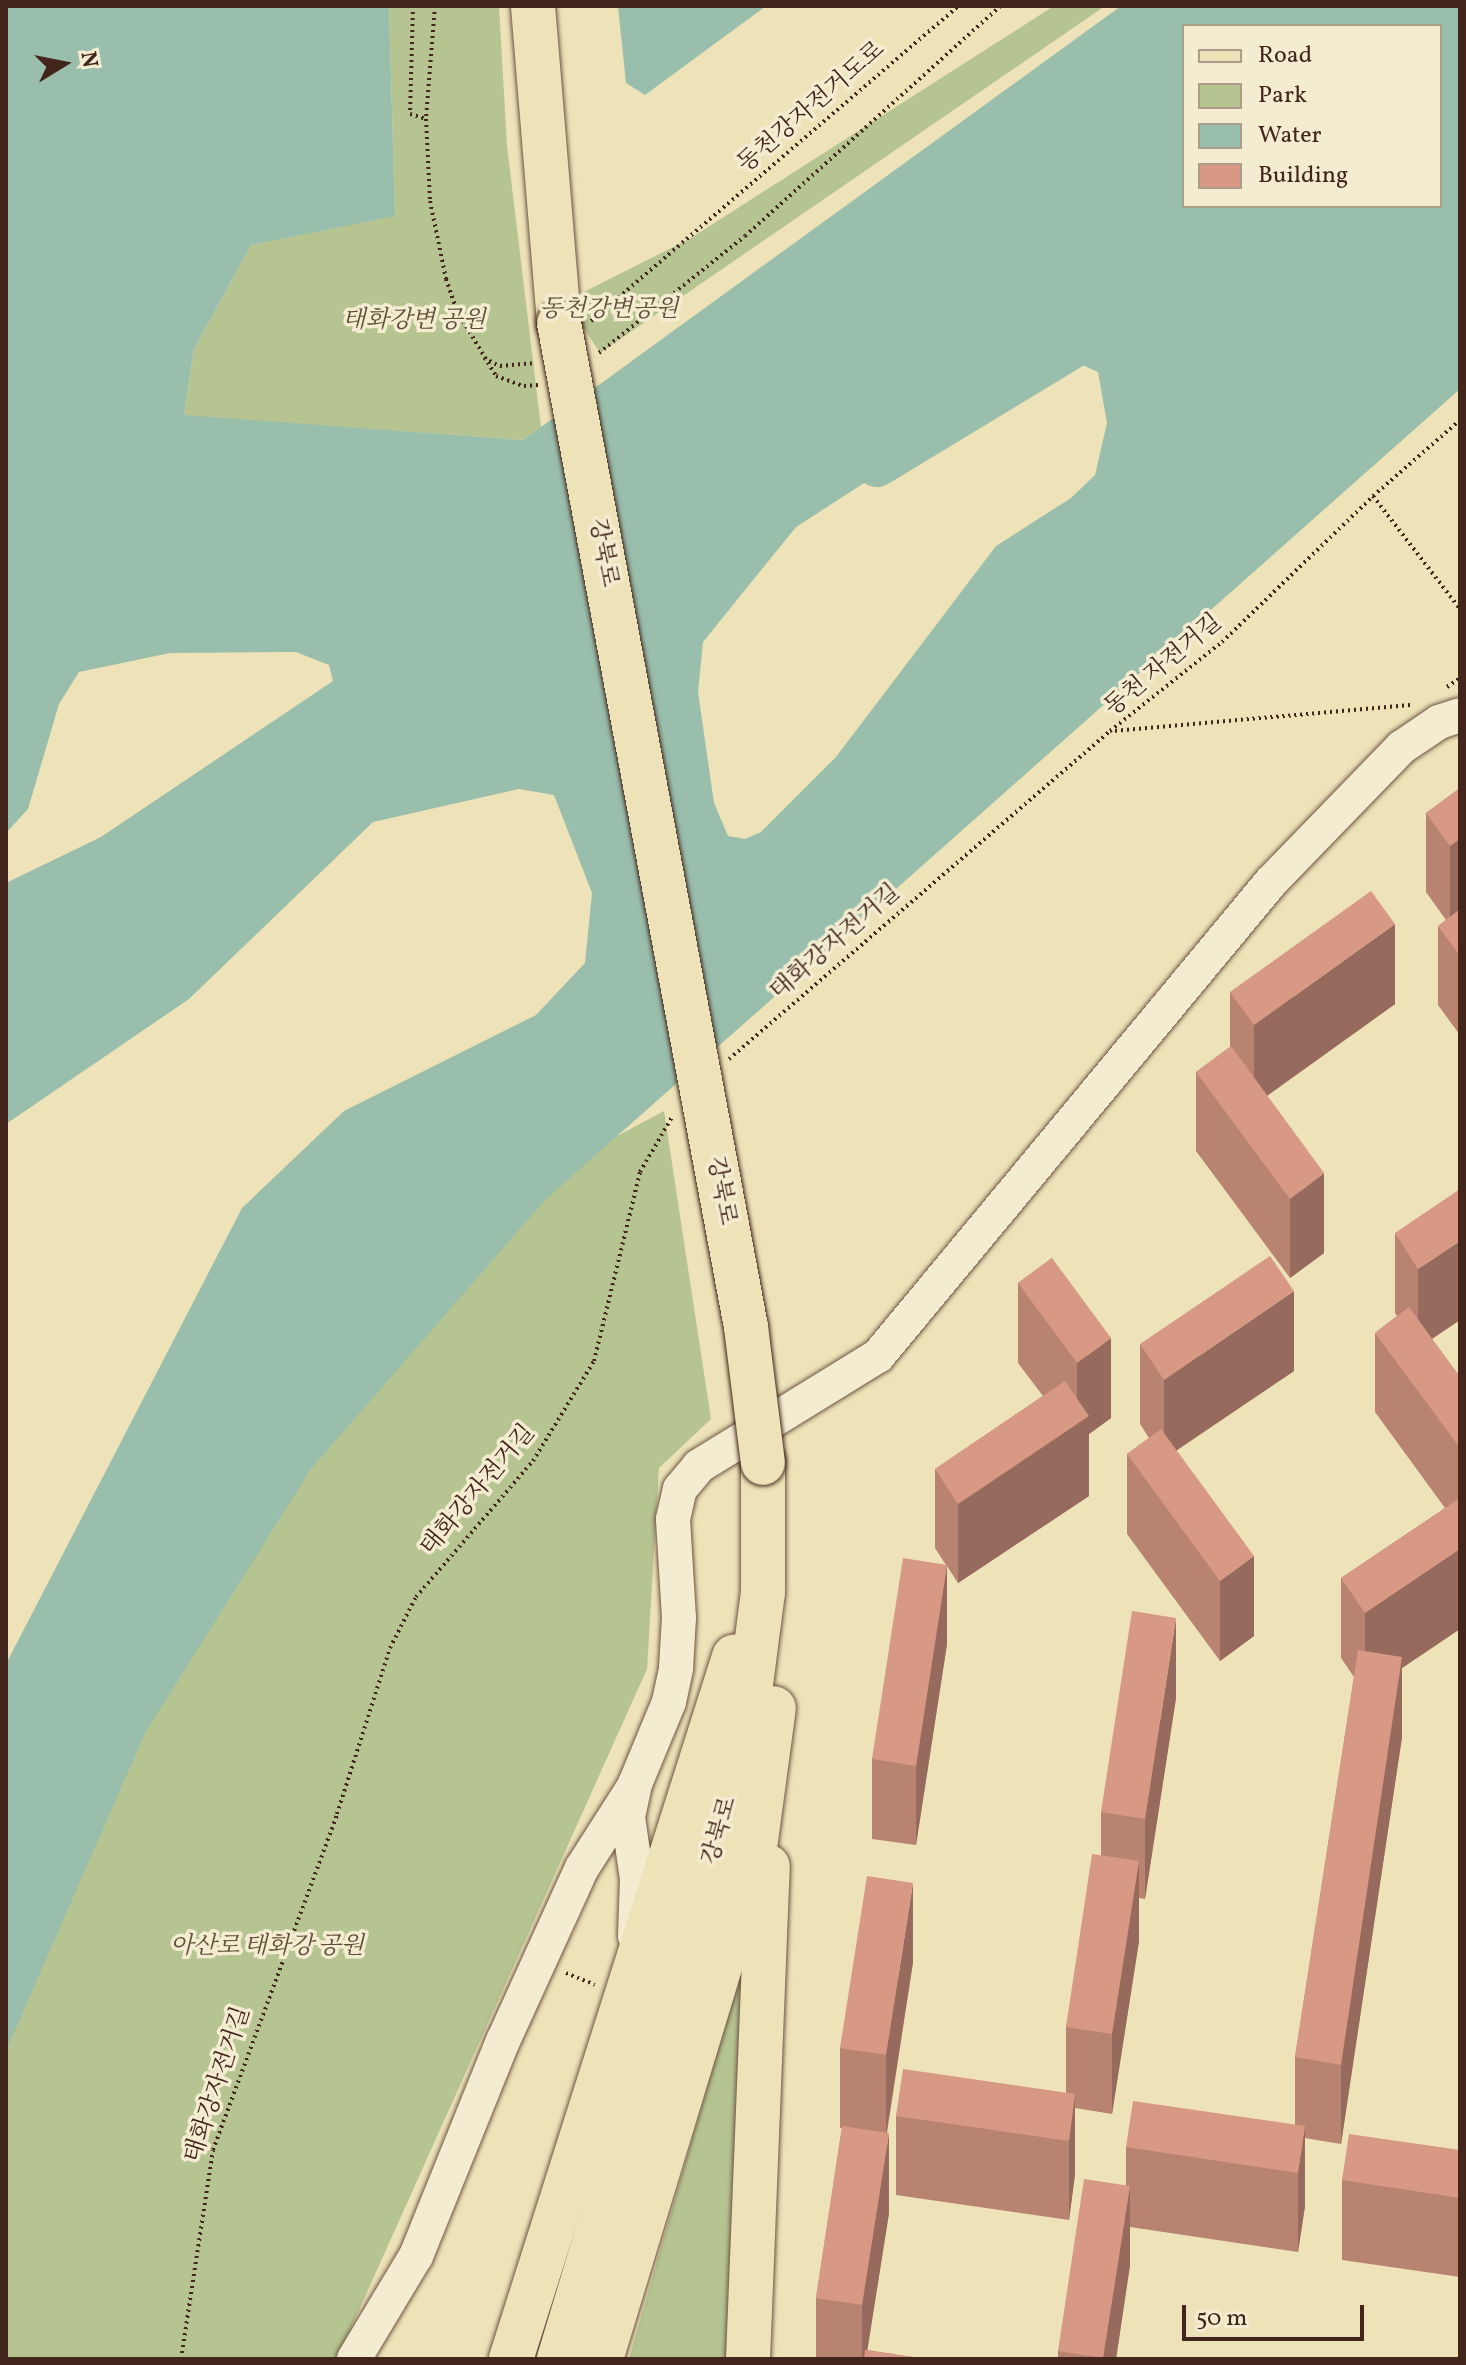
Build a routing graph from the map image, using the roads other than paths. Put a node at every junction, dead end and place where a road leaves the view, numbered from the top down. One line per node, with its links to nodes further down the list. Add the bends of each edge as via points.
1 (533, 6): 3 (main road, 강북로, bridge, via 559,323 746,1327)
2 (1450, 703): 5 (lane, via 1439,722 1402,747 1271,882 878,1356 699,1466 680,1489 673,1519 679,1618 676,1668 669,1702)
3 (765, 1518): 4 (main road, via 775,1669); 6 (main road, via 735,1652); 10 (main road, 강북로, via 757,1652 743,1746)
4 (771, 1760): 11 (main road, via 743,1896); 12 (main road)
5 (635, 1784): 6 (lane, via 639,1800 655,1814 676,1809); 7 (lane, via 628,1817 637,1907); 8 (lane, via 582,1868 503,2041 416,2256)
6 (694, 1788): 7 (main road)
7 (626, 1994): 9 (main road)
8 (354, 2359)
9 (511, 2359)
10 (559, 2359)
11 (601, 2359)
12 (748, 2359)

